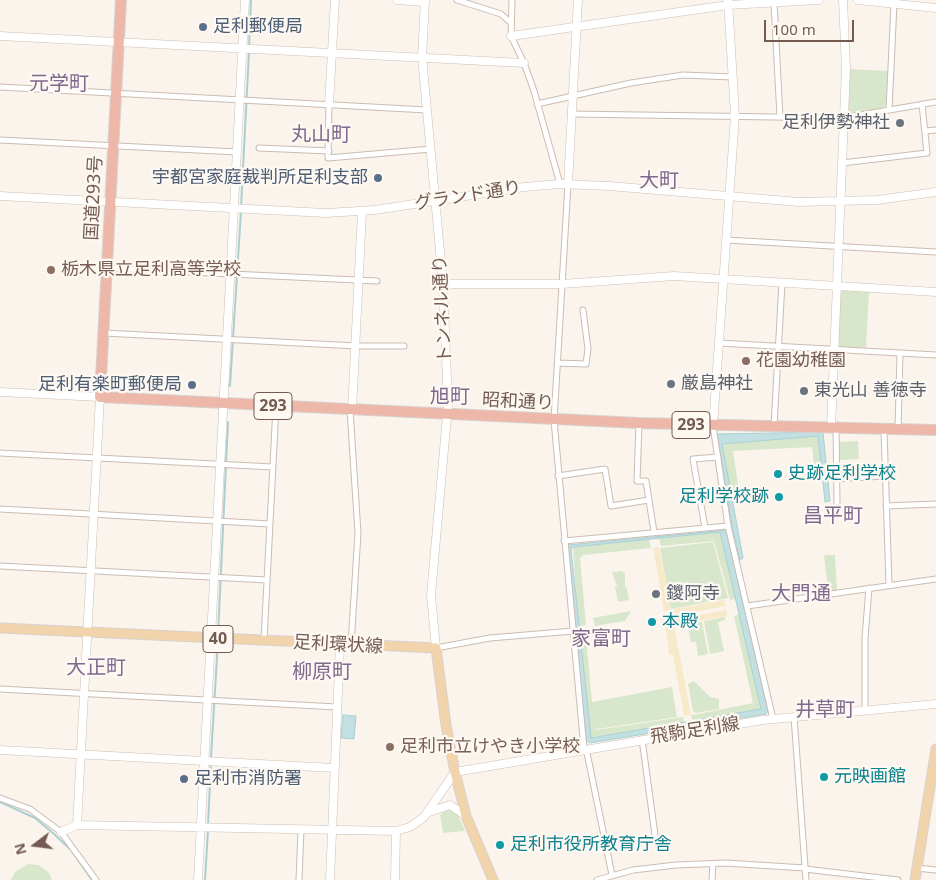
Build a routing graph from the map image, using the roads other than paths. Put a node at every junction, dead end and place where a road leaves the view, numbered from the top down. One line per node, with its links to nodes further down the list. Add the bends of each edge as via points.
1 (121, 0): 20 (highway, 国道293号)
2 (245, 0): 21 (street)
3 (335, 0): 22 (street)
4 (397, 0): 11 (street)
5 (457, 0): 16 (street, via 501,14)
6 (512, 0): 16 (street)
7 (578, 0): 17 (street)
8 (819, 0): 14 (street)
9 (843, 0): 39 (street, via 846,47)
10 (858, 0): 13 (street)
11 (425, 1): 23 (street, トンネル通り)
12 (728, 2): 14 (street); 17 (street); 25 (street)
13 (894, 2): 15 (street); 35 (street)
14 (774, 3): 38 (street)
15 (936, 8)
16 (510, 23): 19 (street)
17 (576, 25): 19 (street); 28 (street)
18 (0, 36): 20 (street)
19 (510, 36): 24 (street)
20 (119, 42): 21 (street); 27 (highway, 国道293号)
21 (243, 48): 22 (street); 29 (street)
22 (332, 52): 23 (street); 31 (street)
23 (422, 57): 24 (street); 34 (street, トンネル通り)
24 (524, 63): 32 (street)
25 (732, 77): 28 (street, via 683,75); 37 (street)
26 (0, 87): 27 (street)
27 (116, 92): 29 (street); 43 (highway, 国道293号)
28 (572, 95): 32 (street); 36 (street)
29 (239, 99): 31 (street); 47 (street)
30 (936, 102): 33 (street)
31 (329, 104): 34 (street); 46 (street)
32 (538, 104): 49 (street)
33 (922, 104): 35 (street); 40 (street)
34 (427, 110): 45 (street, トンネル通り)
35 (889, 110): 39 (street)
36 (571, 114): 37 (street); 49 (street)
37 (735, 116): 38 (street); 52 (street)
38 (780, 117): 39 (street)
39 (843, 118): 48 (street)
40 (926, 130): 41 (street); 48 (street, via 927,153)
41 (936, 130)
42 (0, 140): 43 (street)
43 (113, 145): 47 (street); 54 (highway, 国道293号)
44 (259, 148): 46 (street)
45 (431, 149): 46 (street, via 328,158); 53 (street, トンネル通り)
46 (328, 151)
47 (237, 152): 56 (street)
48 (842, 163): 55 (street)
49 (564, 184): 52 (street, グランド通り); 53 (street, グランド通り); 68 (street)
50 (936, 192): 55 (street, グランド通り)
51 (0, 196): 54 (street, グランド通り)
52 (729, 197): 55 (street, グランド通り); 58 (street)
53 (436, 201): 57 (street, グランド通り); 67 (street, トンネル通り)
54 (110, 202): 56 (street, グランド通り); 61 (highway, 国道293号)
55 (840, 202): 59 (street)
56 (234, 209): 57 (street, グランド通り); 62 (street)
57 (362, 212): 64 (street)
58 (726, 240): 59 (street); 63 (street)
59 (839, 246): 60 (street); 69 (street)
60 (936, 252)
61 (107, 268): 62 (street); 72 (highway, 国道293号)
62 (230, 274): 64 (street); 73 (street)
63 (723, 279): 66 (street); 68 (street, via 674,276); 74 (street)
64 (360, 281): 65 (street); 75 (street)
65 (377, 281)
66 (782, 283): 69 (street); 77 (street)
67 (443, 284): 68 (street); 87 (street, トンネル通り)
68 (562, 284): 81 (street)
69 (838, 285): 70 (street); 78 (street)
70 (936, 292)
71 (584, 310): 81 (street, via 588,349 586,364)
72 (104, 333): 73 (street); 83 (highway, 国道293号)
73 (226, 339): 75 (street); 84 (street)
74 (718, 343): 77 (street); 90 (street)
75 (357, 346): 76 (street); 86 (street)
76 (404, 346)
77 (779, 346): 78 (street); 91 (street)
78 (834, 350): 79 (street); 92 (street)
79 (900, 353): 80 (street); 94 (street)
80 (936, 355)
81 (558, 363): 88 (street)
82 (0, 392): 83 (street)
83 (100, 397): 84 (highway, 昭和通り / 293); 98 (street)
84 (223, 403): 85 (highway, 昭和通り / 293); 99 (street)
85 (276, 406): 86 (highway, 昭和通り / 293); 100 (street)
86 (351, 410): 87 (highway, 昭和通り / 293); 130 (street, via 358,533)
87 (447, 414): 88 (highway, 昭和通り / 293); 131 (street, トンネル通り, via 431,595)
88 (554, 420): 89 (highway, 昭和通り / 293); 101 (street)
89 (639, 423): 90 (highway, 昭和通り / 293); 104 (street, via 637,481 646,481)
90 (713, 426): 91 (highway, 昭和通り / 293); 97 (street)
91 (774, 427): 92 (highway, 昭和通り / 293)
92 (834, 428): 93 (highway, 昭和通り / 293); 103 (street)
93 (884, 430): 94 (highway, 昭和通り / 293); 102 (street)
94 (898, 430): 95 (highway, 昭和通り / 293)
95 (936, 430)
96 (0, 453): 98 (street)
97 (718, 457): 112 (street); 113 (street, via 693,459)
98 (96, 459): 99 (street); 109 (street)
99 (220, 465): 100 (street); 110 (street)
100 (273, 468): 111 (street)
101 (558, 476): 104 (street, via 605,469 611,506); 115 (street)
102 (884, 476): 103 (street); 107 (street)
103 (836, 479): 105 (street)
104 (649, 500): 114 (street)
105 (838, 504)
106 (936, 504): 107 (street)
107 (886, 506): 121 (street)
108 (0, 510): 109 (street)
109 (93, 515): 110 (street); 117 (street)
110 (218, 522): 111 (street); 118 (street)
111 (270, 524): 120 (street)
112 (728, 526): 113 (street); 123 (street)
113 (705, 528): 114 (street)
114 (654, 532): 115 (street)
115 (564, 541): 125 (street)
116 (0, 566): 117 (street)
117 (90, 570): 118 (street); 126 (street)
118 (214, 577): 120 (street); 127 (street)
119 (936, 579): 121 (street)
120 (267, 580): 128 (street)
121 (889, 585): 122 (street)
122 (870, 588): 123 (street); 137 (street, via 865,638)
123 (747, 606): 139 (street)
124 (0, 628): 126 (main road, 足利環状線 / 40)
125 (573, 631): 131 (street, via 490,638); 141 (street)
126 (88, 632): 127 (main road, 足利環状線 / 40); 133 (street)
127 (212, 638): 128 (main road, 足利環状線 / 40); 134 (street)
128 (264, 641): 129 (main road, 足利環状線 / 40)
129 (340, 644): 130 (main road, 足利環状線 / 40); 136 (street)
130 (351, 645): 131 (main road, 足利環状線 / 40)
131 (436, 648): 147 (main road)
132 (0, 689): 133 (street)
133 (84, 693): 134 (street); 144 (street)
134 (208, 700): 136 (street); 145 (street)
135 (936, 704): 137 (street, 飛駒足利線)
136 (337, 707): 146 (street)
137 (864, 711): 138 (street, 飛駒足利線)
138 (794, 717): 139 (street, 飛駒足利線); 160 (street)
139 (773, 719): 140 (street, 飛駒足利線)
140 (642, 740): 141 (street, 飛駒足利線); 157 (street)
141 (585, 749): 147 (street, 飛駒足利線); 162 (street)
142 (936, 749): 159 (main road)
143 (0, 750): 144 (street)
144 (81, 754): 145 (street); 151 (street)
145 (204, 761): 146 (street); 152 (street)
146 (334, 768): 154 (street)
147 (455, 772): 149 (street); 150 (main road)
148 (0, 798): 156 (street, via 36,812)
149 (428, 813): 150 (street, via 450,804); 155 (street, via 414,825)
150 (466, 816): 168 (main road)
151 (77, 825): 152 (street); 156 (street)
152 (201, 828): 153 (street); 164 (street)
153 (301, 830): 154 (street); 165 (street)
154 (331, 831): 155 (street); 166 (street)
155 (396, 831): 167 (street)
156 (62, 832): 163 (street)
157 (655, 835)
158 (713, 864): 160 (street); 162 (street, via 643,868); 170 (street)
159 (916, 868): 161 (street); 173 (main road)
160 (805, 869): 171 (street); 172 (street)
161 (936, 870)
162 (612, 875): 169 (street)
163 (96, 880)
164 (198, 880)
165 (299, 880)
166 (330, 880)
167 (395, 880)
168 (493, 880)
169 (597, 880)
170 (712, 880)
171 (806, 880)
172 (898, 880)
173 (914, 880)

